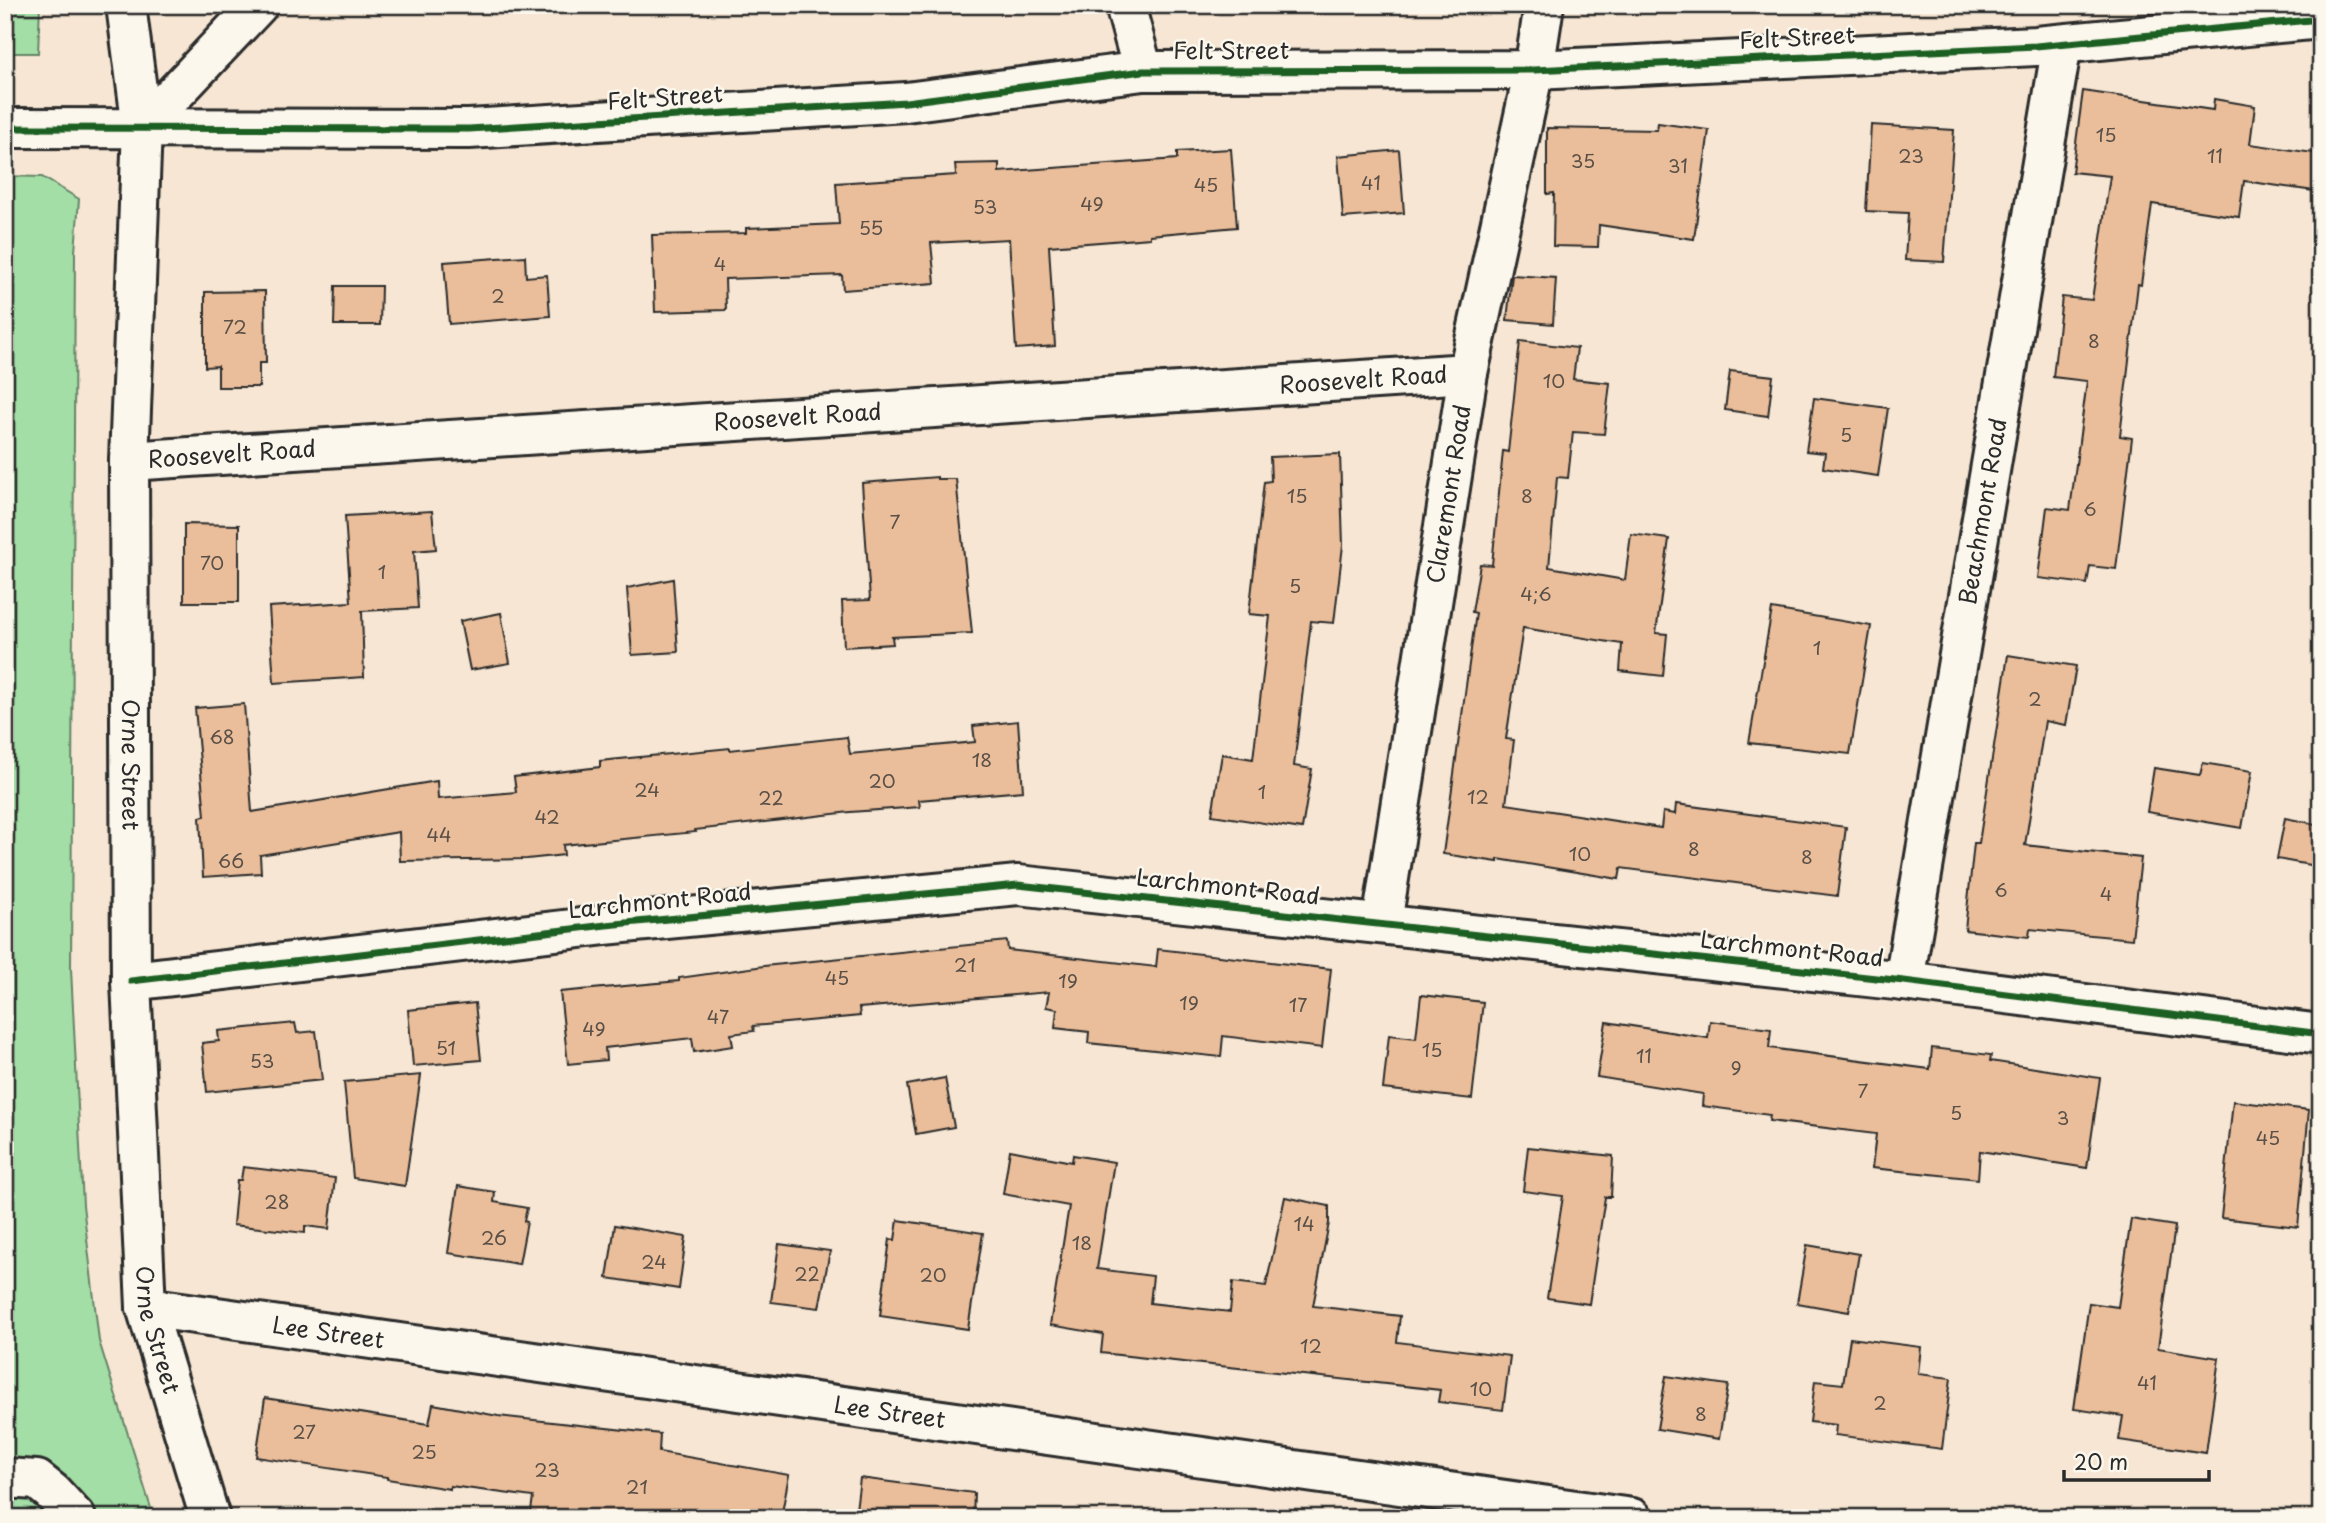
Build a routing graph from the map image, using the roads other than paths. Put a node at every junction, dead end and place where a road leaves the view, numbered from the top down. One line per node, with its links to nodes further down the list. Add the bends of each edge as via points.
1 (126, 5): 10 (street, Orne Street)
2 (257, 5): 10 (street)
3 (1125, 5): 8 (street)
4 (1544, 5): 7 (street, Claremont Road)
5 (2321, 19): 6 (street, Felt Street)
6 (2062, 44): 7 (street, Felt Street); 15 (street, Beachmont Road)
7 (1534, 70): 8 (street, Felt Street); 11 (street, Claremont Road)
8 (1143, 71): 10 (street, Felt Street, via 906,102 483,128)
9 (5, 128): 10 (street, Felt Street)
10 (142, 128): 12 (street, Orne Street)
11 (1468, 373): 12 (street, Roosevelt Road); 13 (street, Claremont Road)
12 (129, 461): 14 (street, Orne Street)
13 (1382, 923): 14 (street, Larchmont Road, via 1018,885 606,925); 15 (street, Larchmont Road)
14 (131, 981): 17 (street, Orne Street)
15 (1904, 981): 16 (street, Larchmont Road)
16 (2321, 1034)
17 (146, 1307): 20 (street, Orne Street); 21 (street, Lee Street)
18 (5, 1478): 19 (street, via 37,1480)
19 (76, 1518)
20 (210, 1518)
21 (1632, 1518)

